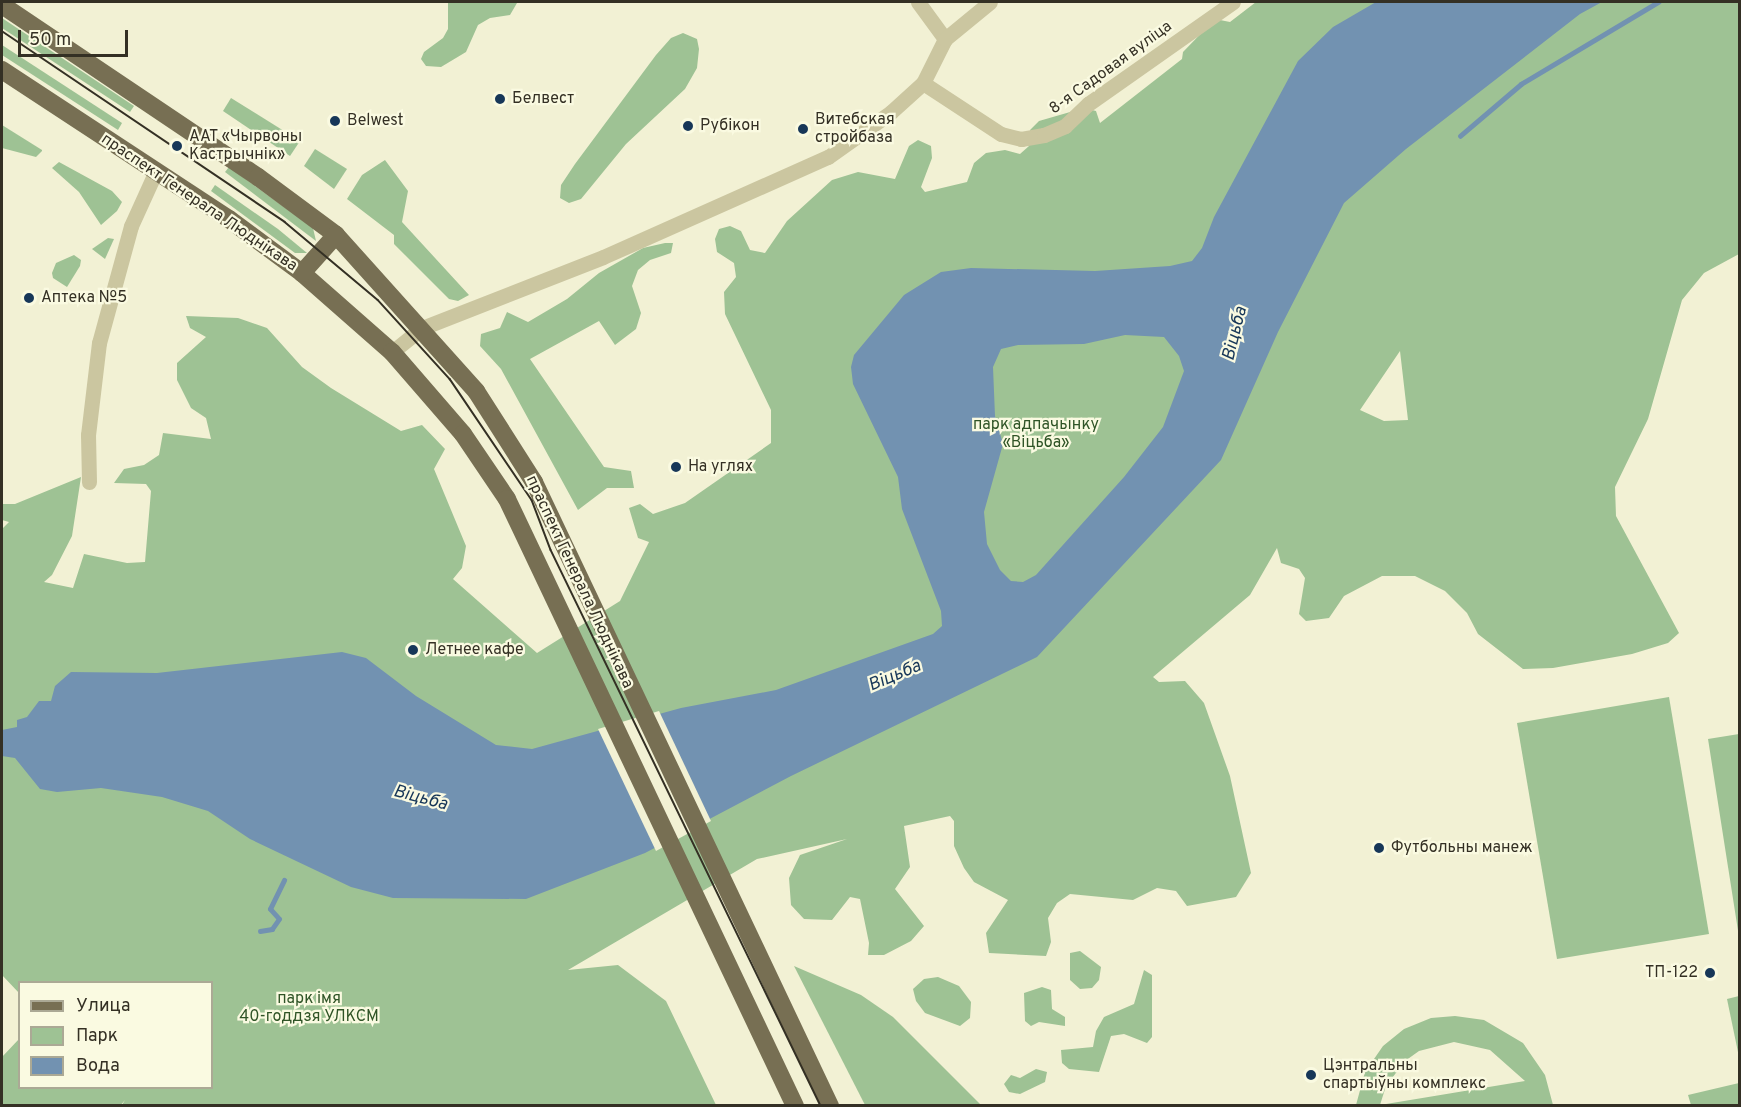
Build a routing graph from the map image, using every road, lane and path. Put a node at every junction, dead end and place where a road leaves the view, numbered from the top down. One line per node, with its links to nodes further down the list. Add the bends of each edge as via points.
1 (918, 2): 5 (street)
2 (990, 2): 5 (street)
3 (1233, 2): 7 (street, 8-я Садовая вуліца, via 1088,104 1065,126 1044,135 1021,139 1001,134)
4 (14, 7): 9 (main road, праспект Генерала Люднікава)
5 (945, 39): 7 (street)
6 (2, 72): 8 (main road, праспект Генерала Люднікава)
7 (923, 83): 11 (street, via 891,112 828,157 603,256)
8 (156, 171): 10 (main road, праспект Генерала Люднікава); 13 (street, via 131,226 99,343 88,435)
9 (336, 235): 10 (main road); 11 (main road, праспект Генерала Люднікава)
10 (302, 273): 12 (main road, праспект Генерала Люднікава)
11 (422, 328): 12 (street); 14 (main road, праспект Генерала Люднікава, via 476,391 534,482)
12 (392, 352): 15 (main road, праспект Генерала Люднікава, via 463,434 507,499)
13 (89, 482)
14 (825, 1104)
15 (795, 1106)

